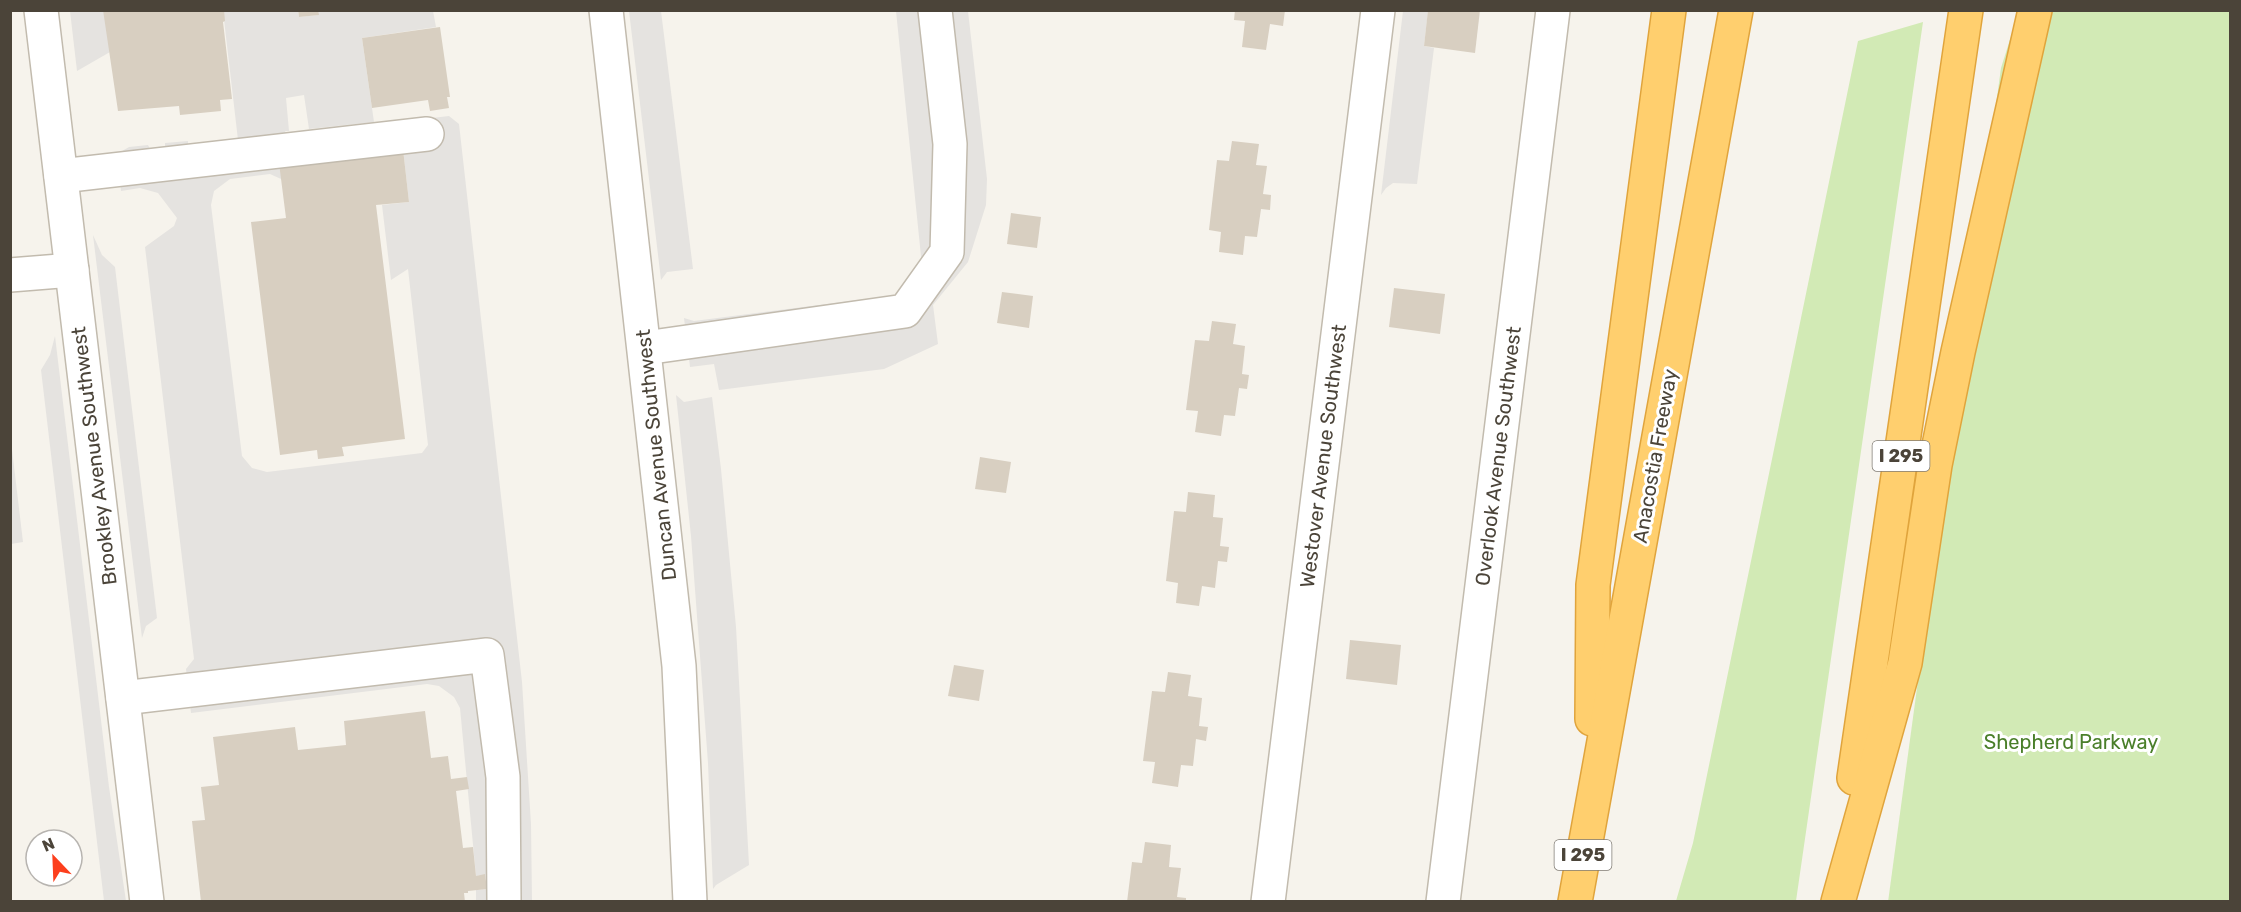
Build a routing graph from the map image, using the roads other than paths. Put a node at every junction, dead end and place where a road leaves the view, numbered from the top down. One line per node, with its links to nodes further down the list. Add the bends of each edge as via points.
1 (41, 10): 11 (street, Brookley Avenue Southwest)
2 (606, 10): 14 (street, Duncan Avenue Southwest)
3 (934, 10): 14 (street, via 950,144 947,252 905,311)
4 (1378, 10): 20 (street, Westover Avenue Southwest)
5 (1553, 10): 21 (street, Overlook Avenue Southwest)
6 (1669, 10): 16 (highway, via 1593,585)
7 (1736, 10): 16 (highway, Anacostia Freeway / I 295)
8 (1966, 10): 23 (highway, I 295)
9 (2035, 10): 23 (highway, via 1935,465 1905,663)
10 (427, 134): 11 (street)
11 (61, 176): 12 (street, Brookley Avenue Southwest)
12 (72, 270): 13 (street); 15 (street, Brookley Avenue Southwest)
13 (10, 275)
14 (645, 348): 19 (street, Duncan Avenue Southwest, via 679,666)
15 (123, 698): 17 (street, Brookley Avenue Southwest); 18 (street, via 487,655 503,777)
16 (1592, 808): 22 (highway, Anacostia Freeway / I 295)
17 (147, 902)
18 (504, 902)
19 (690, 902)
20 (1268, 902)
21 (1443, 902)
22 (1575, 902)
23 (1837, 902)

